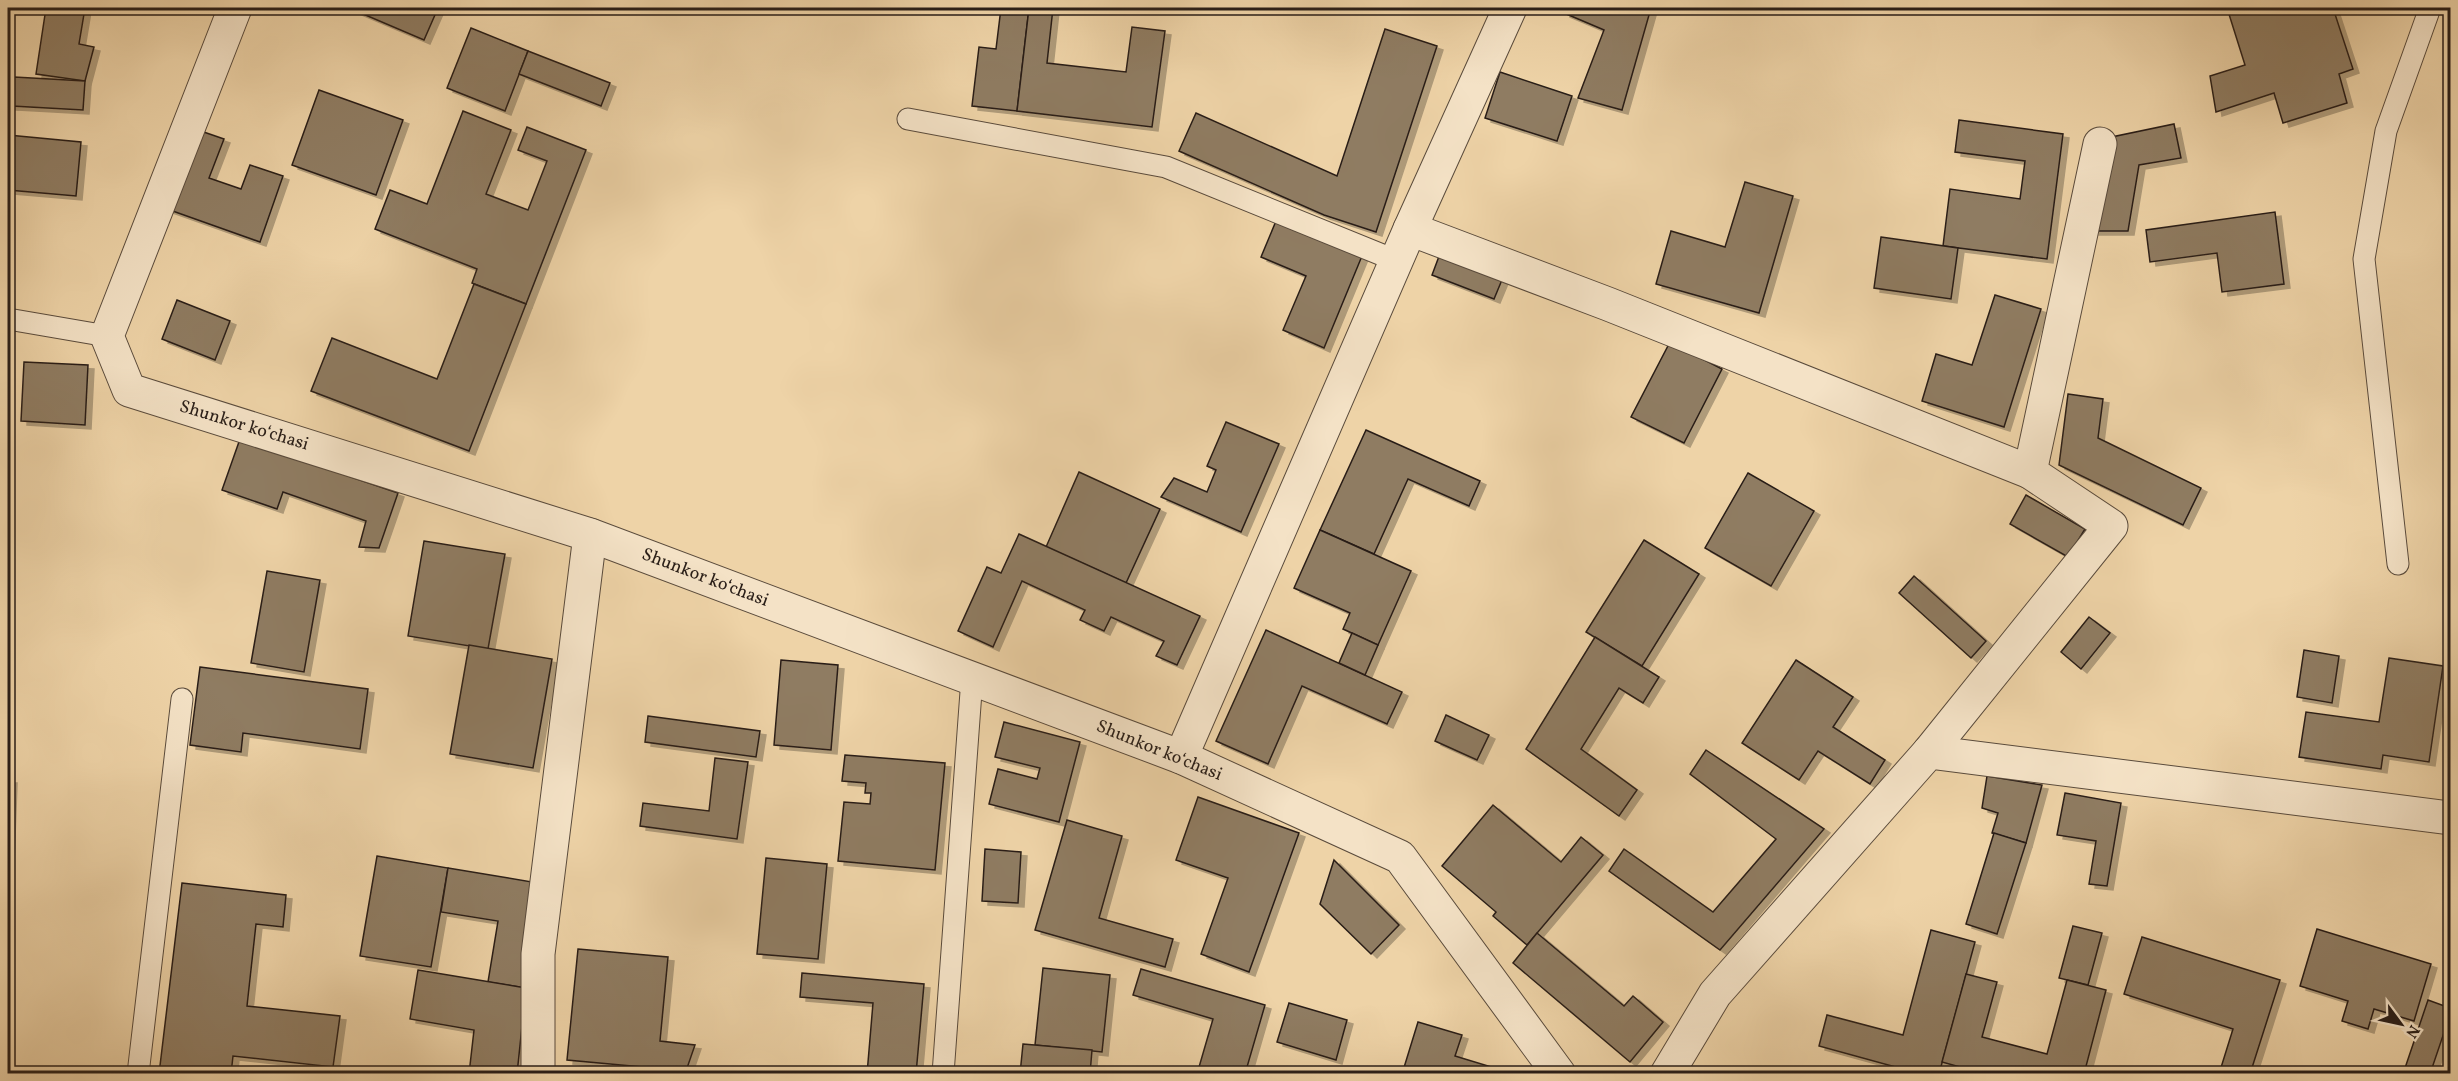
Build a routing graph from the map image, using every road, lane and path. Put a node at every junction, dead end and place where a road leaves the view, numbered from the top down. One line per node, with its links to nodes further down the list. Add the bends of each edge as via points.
1 (235, 8): 9 (street)
2 (1510, 8): 6 (street)
3 (2430, 8): 12 (lane, via 2386,131 2364,259)
4 (908, 119): 7 (lane, via 1167,167)
5 (2100, 144): 10 (street)
6 (1410, 230): 7 (street); 10 (street, via 1608,304)
7 (1397, 261): 16 (street)
8 (8, 320): 9 (lane)
9 (107, 336): 11 (street, Shunkor koʻchasi, via 129,390)
10 (2030, 472): 15 (street, via 2111,526)
11 (590, 535): 13 (street, Shunkor koʻchasi); 19 (street, via 538,954)
12 (2398, 564)
13 (972, 678): 16 (street, Shunkor koʻchasi); 20 (lane)
14 (182, 699): 18 (lane)
15 (1929, 752): 17 (street); 22 (street, via 1714,994)
16 (1180, 757): 21 (street, Shunkor koʻchasi, via 1400,857)
17 (2451, 818)
18 (138, 1074)
19 (538, 1074)
20 (943, 1074)
21 (1558, 1074)
22 (1667, 1074)

